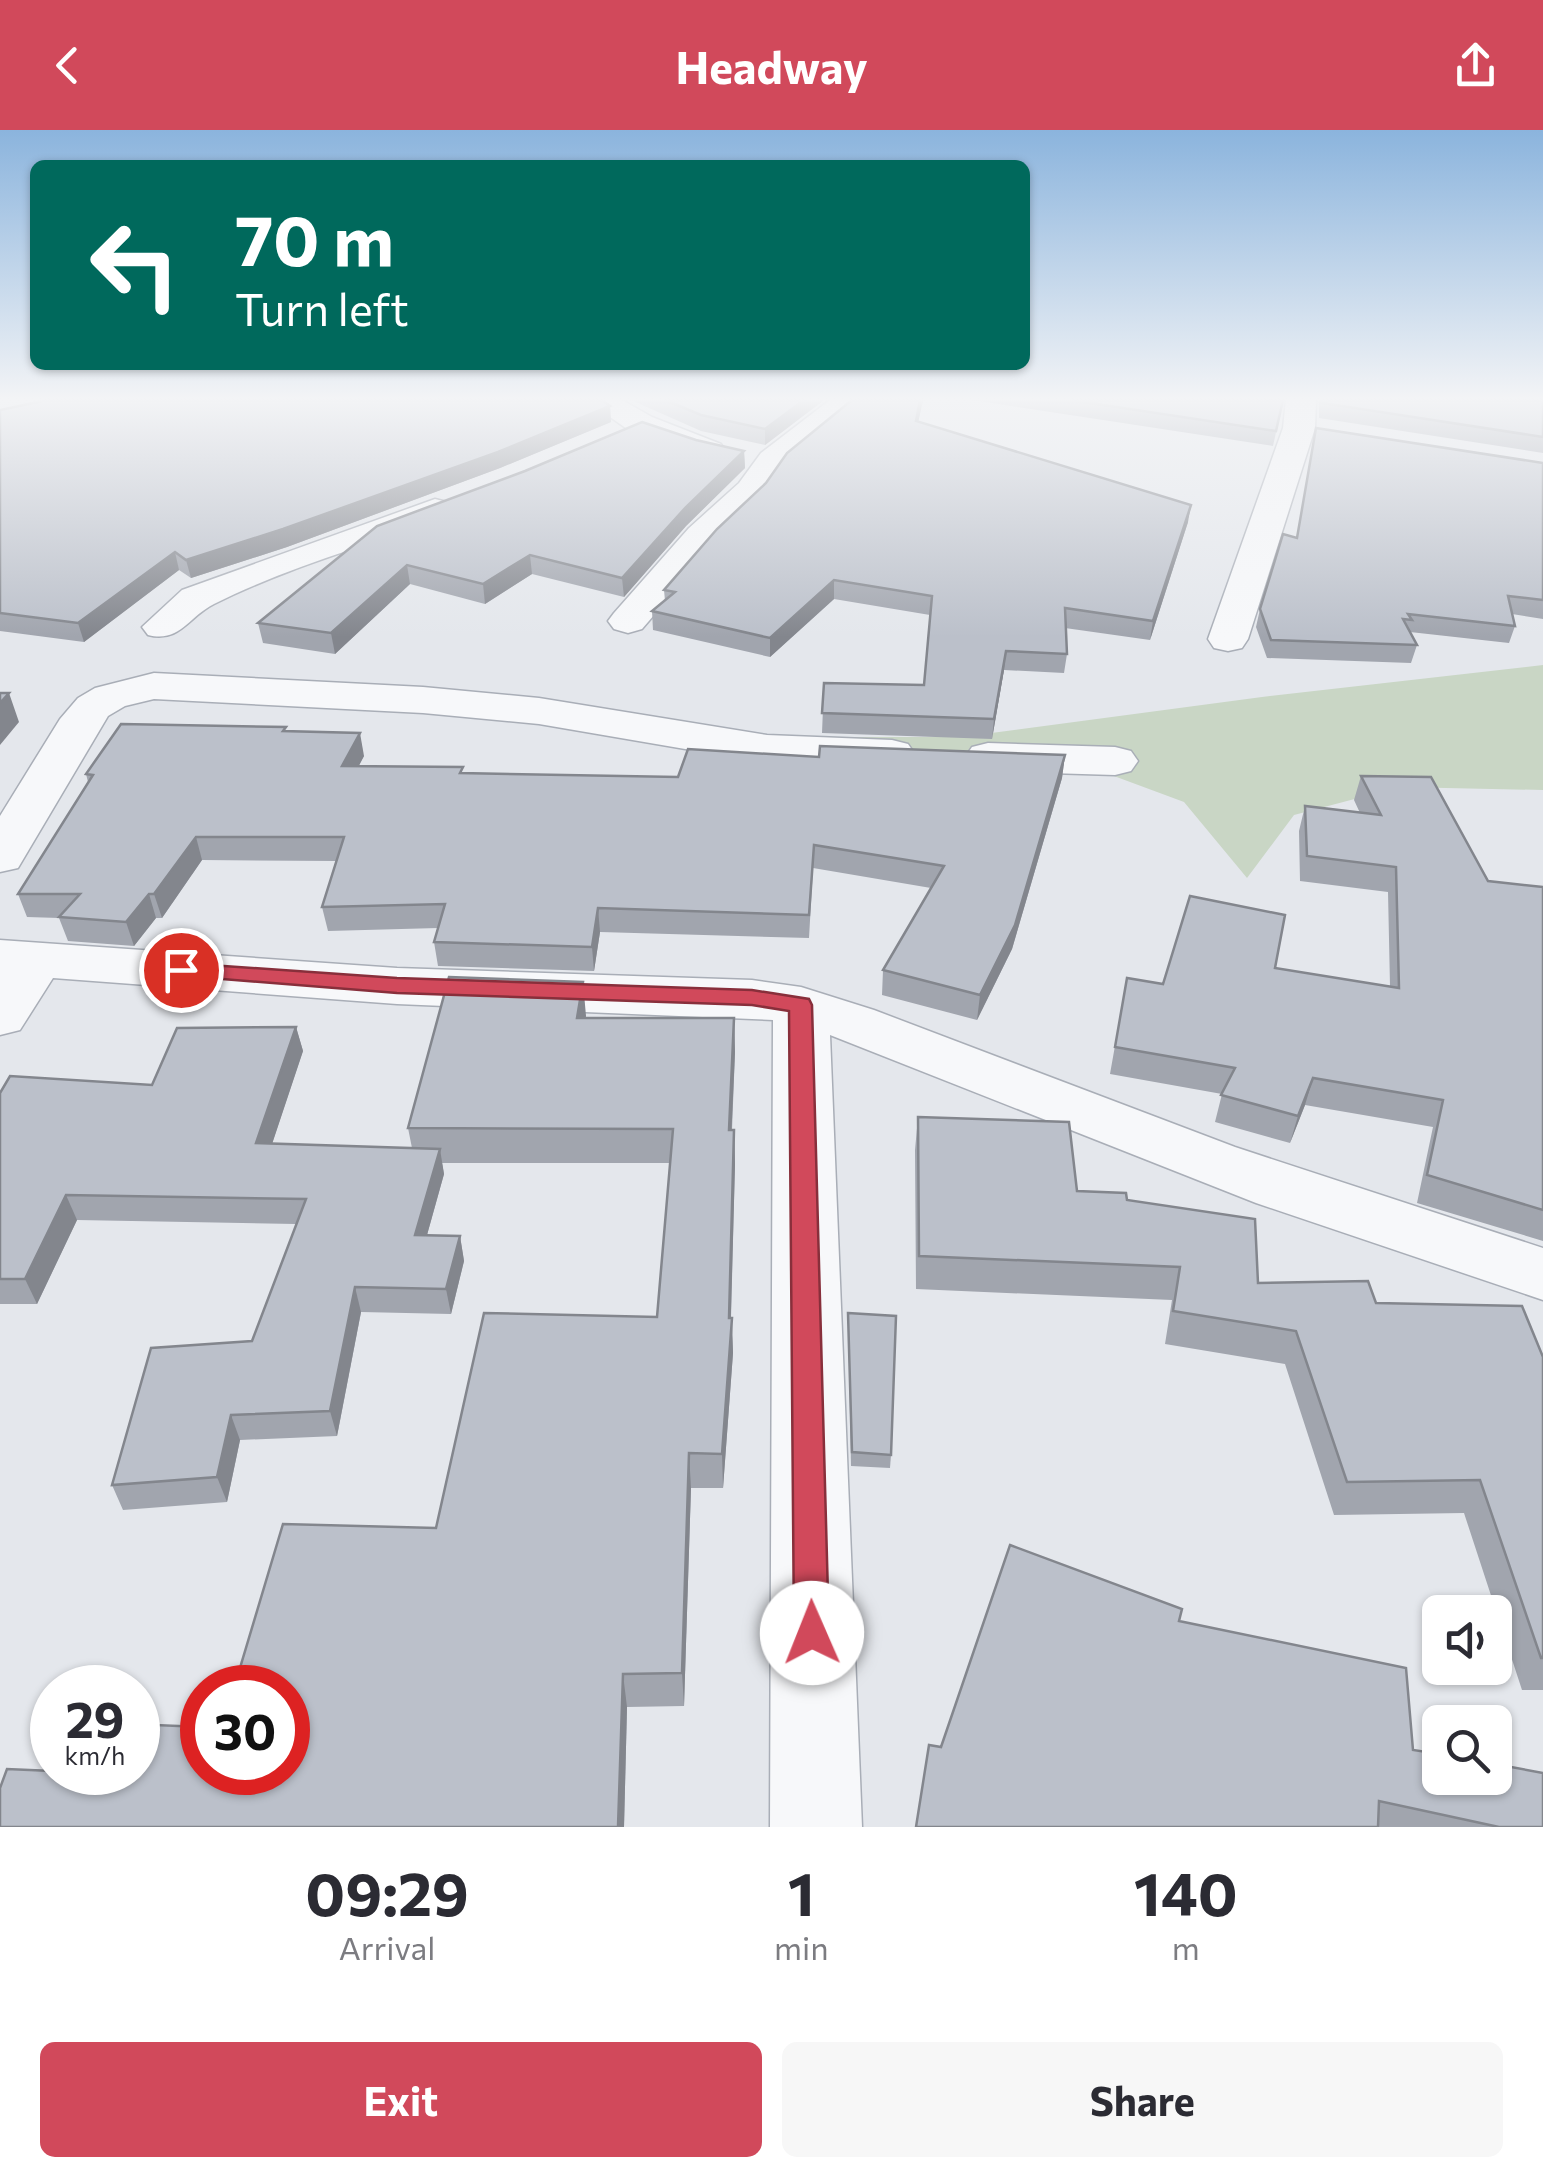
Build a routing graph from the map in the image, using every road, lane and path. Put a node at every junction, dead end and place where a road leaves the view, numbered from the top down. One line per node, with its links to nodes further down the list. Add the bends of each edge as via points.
1 (758, 479): 4 (street)
2 (1278, 479): 6 (street)
3 (458, 500): 5 (street, via 196,598)
4 (628, 621)
5 (162, 627)
6 (1228, 639)
7 (1115, 761): 8 (street, via 767,750 539,711 154,686 94,707)
8 (0, 857)
9 (18, 959): 10 (street); 11 (street)
10 (801, 1005): 12 (street, via 1404,1232); 13 (street)
11 (0, 1017)
12 (1543, 1274)
13 (816, 1827)

